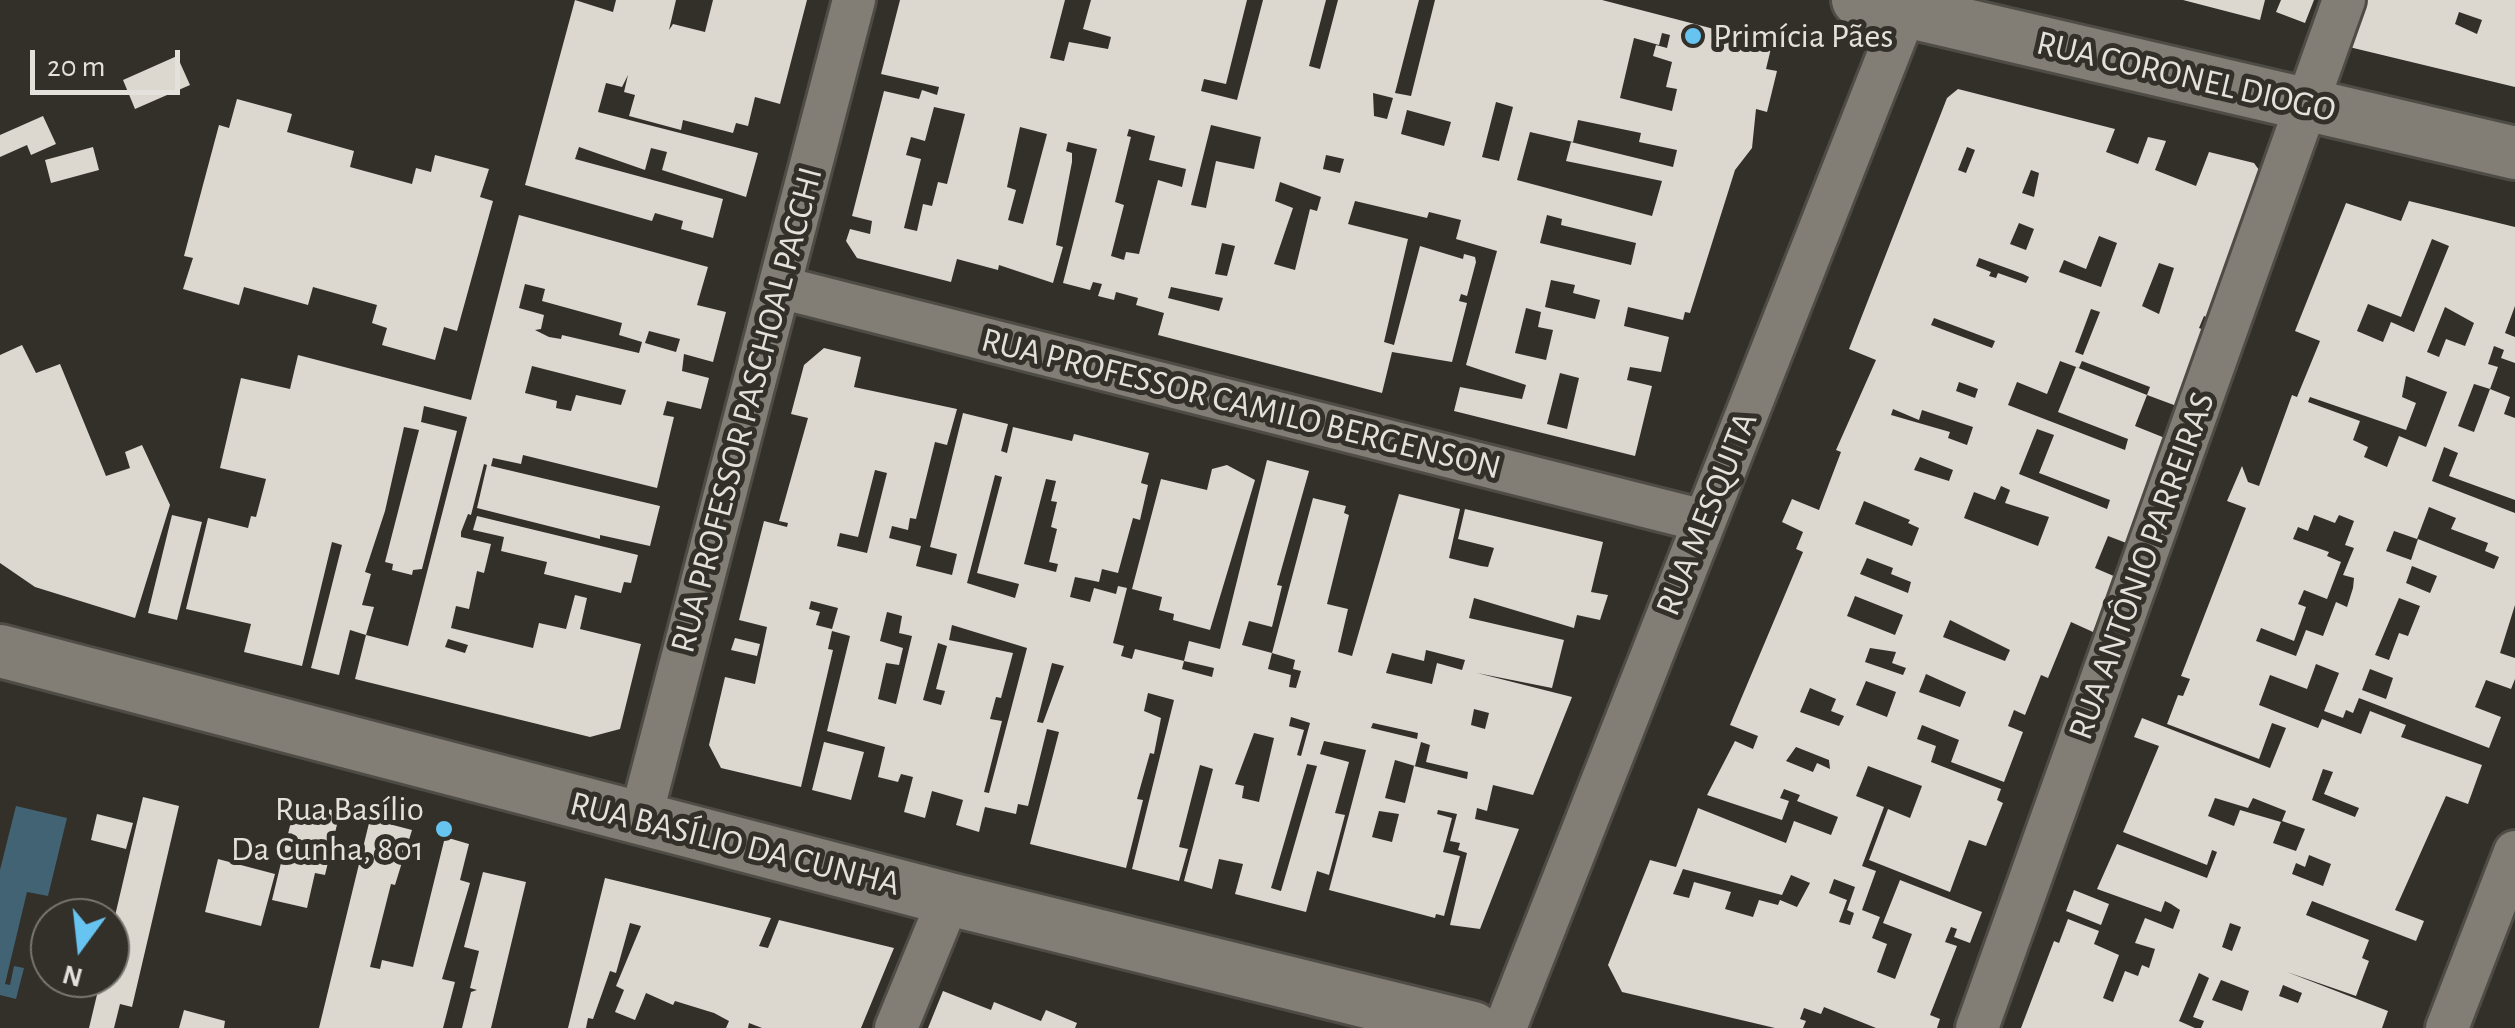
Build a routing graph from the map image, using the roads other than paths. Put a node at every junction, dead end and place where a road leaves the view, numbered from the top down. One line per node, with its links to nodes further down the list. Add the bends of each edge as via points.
1 (854, 0): 6 (street, RUA PROFESSOR PASCHOAL PACCHI)
2 (2344, 0): 4 (street, RUA ANTÔNIO PARREIRAS)
3 (1891, 4): 4 (street, RUA CORONEL DIOGO); 7 (street, RUA MESQUITA)
4 (2307, 104): 5 (street, RUA CORONEL DIOGO); 15 (street, RUA ANTÔNIO PARREIRAS)
5 (2515, 153)
6 (778, 287): 7 (street, RUA PROFESSOR CAMILO BERGENSON); 9 (street, RUA PROFESSOR PASCHOAL PACCHI)
7 (1704, 521): 14 (street, RUA MESQUITA)
8 (0, 651): 9 (street, RUA BASÍLIO DA CUNHA)
9 (640, 820): 11 (street, RUA BASÍLIO DA CUNHA)
10 (2515, 852): 16 (street)
11 (949, 900): 12 (street); 13 (street, RUA BASÍLIO DA CUNHA)
12 (896, 1028)
13 (1472, 1028)
14 (1506, 1028)
15 (1977, 1028)
16 (2447, 1028)

